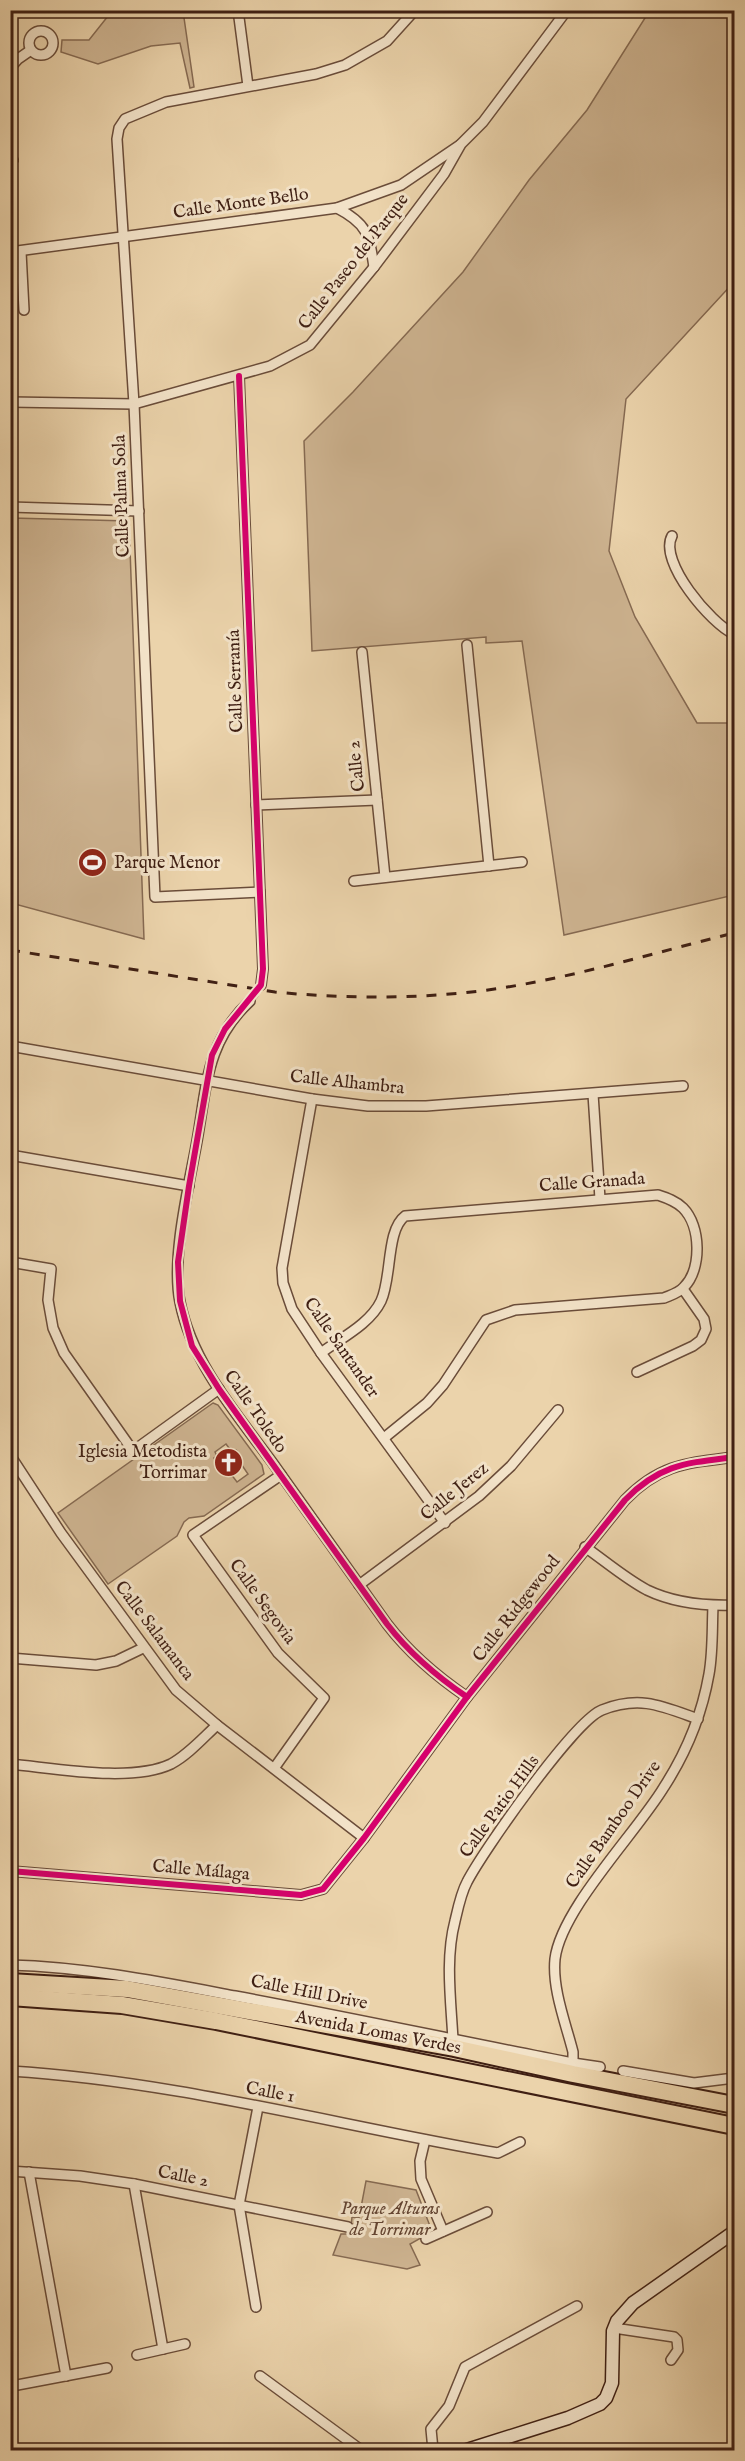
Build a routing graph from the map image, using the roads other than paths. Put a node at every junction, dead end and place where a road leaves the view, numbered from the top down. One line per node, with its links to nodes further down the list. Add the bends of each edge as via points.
1 (237, 10): 6 (street)
2 (415, 10): 6 (street, via 387,41 345,65)
3 (567, 10): 7 (street, Calle Paseo del Parque, via 483,122)
4 (31, 50): 5 (street)
5 (10, 68)
6 (248, 86): 9 (street, Calle Palma Sola, via 166,102 125,119 119,128 117,147)
7 (461, 144): 8 (street, Calle Monte Bello, via 401,185); 12 (street, Calle Paseo del Parque, via 444,174)
8 (337, 208): 9 (street, Calle Monte Bello); 12 (street, via 363,225)
9 (124, 236): 11 (street, Calle Monte Bello); 16 (street, Calle Palma Sola)
10 (10, 252): 11 (street, Calle Monte Bello)
11 (21, 252): 13 (street)
12 (374, 267): 14 (street, Calle Paseo del Parque, via 310,345 270,366)
13 (24, 309)
14 (239, 376): 16 (street, Calle Paseo del Parque); 26 (street, Calle Serranía)
15 (10, 402): 16 (street, Calle Paseo del Parque)
16 (134, 404): 20 (street, Calle Palma Sola)
17 (735, 436): 18 (street)
18 (735, 484)
19 (10, 507): 20 (street)
20 (139, 511): 31 (street, Calle Palma Sola, via 155,897)
21 (672, 536): 22 (street, via 670,553 691,596 723,629)
22 (735, 634)
23 (467, 645): 28 (street)
24 (362, 652): 25 (street, Calle 2)
25 (377, 800): 26 (street); 29 (street, Calle 2)
26 (256, 805): 31 (street, Calle Serranía)
27 (522, 862): 28 (street)
28 (489, 866): 29 (street)
29 (385, 877): 30 (street)
30 (354, 881)
31 (260, 892): 32 (street, Calle Serranía)
32 (261, 985)
33 (250, 1001): 35 (street, Calle Toledo, via 221,1035)
34 (10, 1046): 35 (street, Calle Alhambra)
35 (207, 1081): 38 (street, Calle Alhambra); 40 (street, Calle Toledo)
36 (683, 1086): 37 (street, Calle Alhambra)
37 (593, 1094): 38 (street, Calle Alhambra, via 426,1106 368,1106); 41 (street)
38 (312, 1099): 44 (street, Calle Santander, via 282,1268 292,1309)
39 (10, 1155): 40 (street)
40 (189, 1186): 46 (street, Calle Toledo, via 178,1262 180,1301 192,1346)
41 (600, 1199): 43 (street, Calle Granada, via 658,1195 683,1208 694,1228 696,1257 692,1276); 44 (street, Calle Granada, via 405,1216 395,1230 382,1300 374,1312)
42 (10, 1262): 46 (street, via 51,1269 48,1300 53,1328 64,1353 133,1451)
43 (683, 1289): 45 (street, via 704,1319 706,1329 701,1340); 48 (street, via 664,1298 514,1310 486,1320 443,1385)
44 (321, 1353): 48 (street, Calle Santander)
45 (637, 1372)
46 (219, 1389): 51 (street, Calle Toledo)
47 (558, 1410): 52 (street, Calle Jerez, via 511,1466)
48 (384, 1438): 52 (street, Calle Santander)
49 (10, 1455): 57 (street, Calle Salamanca)
50 (735, 1457): 53 (street, Calle Ridgewood, via 669,1468 642,1483)
51 (281, 1475): 54 (street, Calle Toledo); 63 (street, Calle Segovia, via 193,1535 278,1653 324,1698)
52 (445, 1523): 54 (street, Calle Jerez)
53 (585, 1547): 56 (street, via 647,1590); 59 (street, Calle Ridgewood)
54 (359, 1585): 59 (street, Calle Toledo, via 409,1651)
55 (735, 1605): 56 (street)
56 (713, 1606): 60 (street, Calle Bamboo Drive, via 709,1672)
57 (143, 1648): 58 (street, via 116,1661 96,1665); 61 (street, Calle Salamanca, via 176,1690)
58 (10, 1658)
59 (467, 1697): 64 (street, Calle Ridgewood)
60 (698, 1719): 69 (street, Calle Patio Hills, via 645,1702 599,1711 579,1727 502,1827 466,1884 454,1922 449,1952); 71 (street, Calle Bamboo Drive, via 664,1787 579,1904 564,1933 555,1958 556,1981)
61 (217, 1725): 62 (street, via 171,1763 140,1772); 63 (street, Calle Salamanca)
62 (10, 1764)
63 (275, 1767): 64 (street, Calle Salamanca)
64 (364, 1838): 65 (street, Calle Málaga, via 323,1889 301,1894)
65 (10, 1871)
66 (10, 1965): 69 (street, Calle Hill Drive, via 164,1983)
67 (10, 1982): 77 (highway, Avenida Lomas Verdes, via 127,1989 454,2048)
68 (10, 1997): 79 (highway, Avenida Lomas Verdes, via 122,2005 216,2021)
69 (453, 2040): 71 (street, Calle Hill Drive)
70 (735, 2060): 72 (street)
71 (573, 2063): 73 (street, Calle Hill Drive)
72 (735, 2065)
73 (600, 2067)
74 (10, 2071): 78 (street, Calle 1, via 141,2085)
75 (623, 2071): 76 (street, via 694,2083)
76 (735, 2078)
77 (735, 2105)
78 (258, 2107): 80 (street, Calle 1); 85 (street)
79 (732, 2126)
80 (425, 2140): 81 (street, Calle 1, via 498,2153); 88 (street, via 421,2179)
81 (520, 2142)
82 (10, 2171): 83 (street, Calle 2)
83 (29, 2172): 84 (street, Calle 2); 99 (street)
84 (134, 2184): 85 (street, Calle 2); 95 (street)
85 (239, 2205): 87 (street, Calle 2); 92 (street)
86 (487, 2212): 88 (street)
87 (348, 2227)
88 (443, 2231): 90 (street)
89 (735, 2232): 93 (street, via 633,2303)
90 (426, 2239)
91 (577, 2306): 103 (street, via 465,2367 449,2406 431,2429)
92 (256, 2307)
93 (614, 2328): 97 (street, via 674,2337 678,2350); 104 (street, via 612,2383 600,2404)
94 (185, 2344): 95 (street)
95 (163, 2349): 96 (street)
96 (137, 2355)
97 (671, 2360)
98 (107, 2368): 99 (street)
99 (66, 2376): 101 (street)
100 (260, 2376): 102 (street)
101 (12, 2386)
102 (361, 2451)
103 (433, 2451)
104 (467, 2451)

